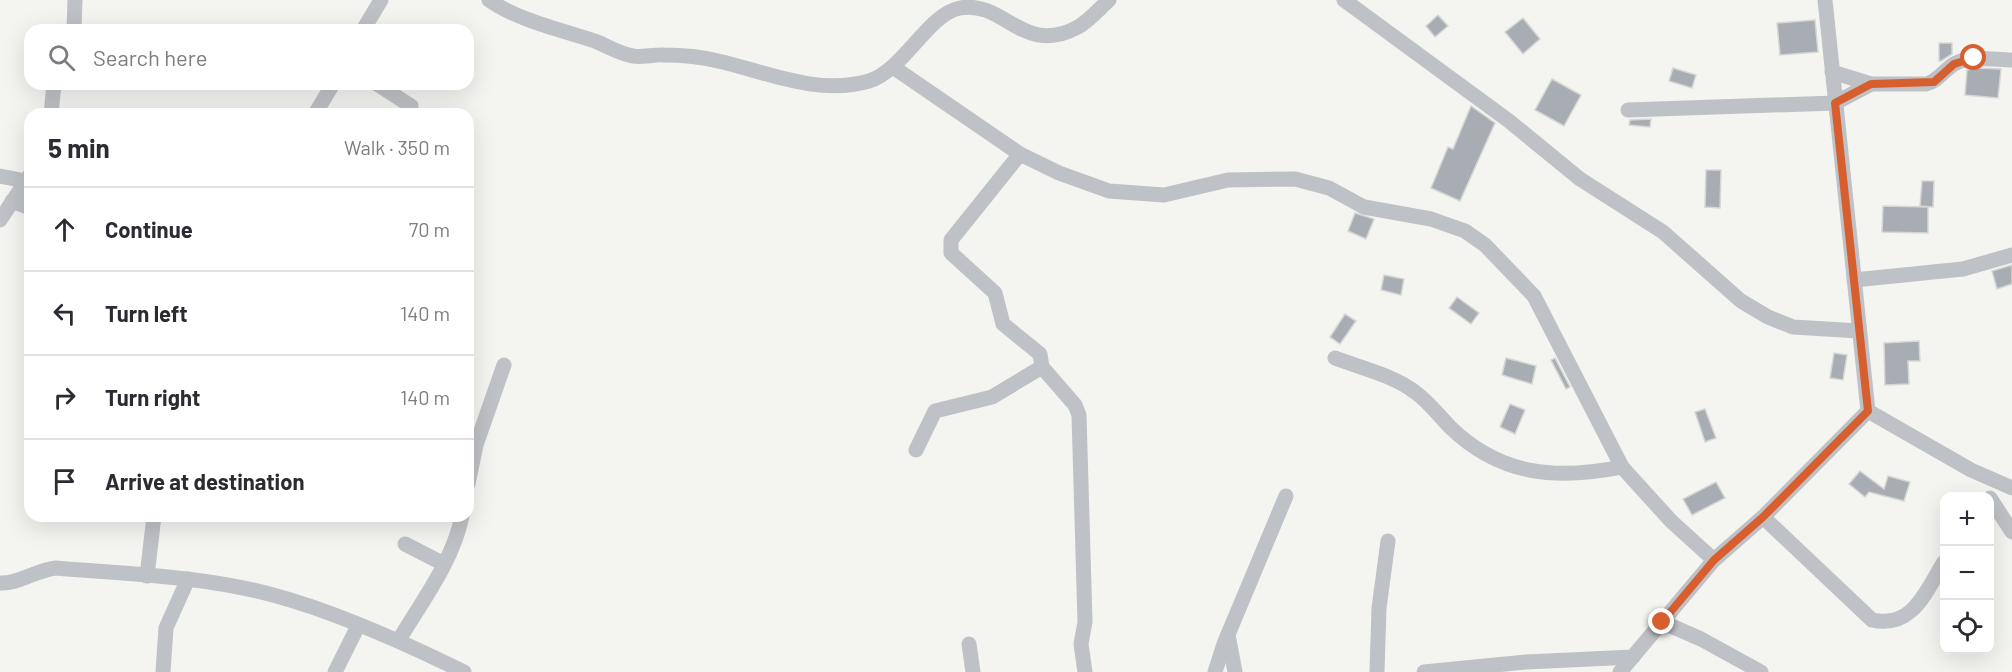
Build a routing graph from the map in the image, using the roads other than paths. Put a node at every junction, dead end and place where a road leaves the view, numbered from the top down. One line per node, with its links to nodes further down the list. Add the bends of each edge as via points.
1 (75, 0): 7 (street)
2 (381, 0): 8 (street)
3 (489, 0): 10 (street, via 557,30 634,57 665,54 718,61 779,79 839,85 872,80)
4 (1109, 0): 10 (street, via 1080,27 1040,36 1023,32 990,11 972,6 957,8)
5 (1344, 0): 30 (street, via 1509,121 1580,179 1663,232 1741,301 1793,327)
6 (1825, 0): 11 (street)
7 (74, 24)
8 (367, 24)
9 (2012, 60): 12 (street, via 1963,60 1926,84)
10 (893, 67): 21 (street)
11 (1832, 72): 12 (street); 16 (street)
12 (1871, 84): 16 (street)
13 (53, 90): 17 (street)
14 (329, 90): 18 (street)
15 (386, 90): 19 (street)
16 (1835, 103): 20 (street); 29 (street)
17 (52, 108)
18 (319, 108)
19 (410, 108)
20 (1628, 110)
21 (1020, 154): 33 (street, via 949,246 951,253 995,293 1003,324 1040,354); 37 (street, via 1059,173 1127,194 1164,195 1227,180 1303,180 1329,188 1364,207 1431,219 1465,231 1485,244 1534,296)
22 (0, 176): 23 (street)
23 (24, 178)
24 (24, 184): 25 (street)
25 (12, 201): 26 (street); 27 (street)
26 (24, 206)
27 (0, 220)
28 (2012, 255): 29 (street, via 1963,269)
29 (1854, 280): 30 (street)
30 (1859, 331): 34 (street)
31 (1335, 358): 37 (street, via 1414,391 1479,451 1512,466 1569,475)
32 (504, 365): 36 (street)
33 (1042, 367): 35 (street, via 992,397 935,411); 65 (street, via 1075,405 1081,424 1085,622 1081,644)
34 (1868, 411): 38 (street); 43 (street)
35 (916, 450)
36 (474, 455)
37 (1622, 467): 49 (street, via 1671,521)
38 (1971, 470): 39 (street); 40 (street)
39 (2012, 488)
40 (1985, 492)
41 (1286, 496): 57 (street)
42 (1994, 506): 46 (street)
43 (1763, 517): 49 (street); 51 (street, via 1872,620 1897,621 1909,614)
44 (153, 522): 52 (street)
45 (461, 522): 50 (street)
46 (2012, 532)
47 (1388, 541): 68 (street, via 1379,608)
48 (405, 544): 50 (street)
49 (1714, 560): 55 (street)
50 (444, 564): 58 (street)
51 (1940, 568)
52 (147, 576): 53 (street); 54 (street, via 56,568)
53 (188, 579): 56 (street, via 275,595); 61 (street, via 166,628)
54 (0, 583)
55 (1662, 622): 60 (street); 71 (street)
56 (358, 626): 58 (street); 62 (street)
57 (1228, 635): 66 (street); 67 (street)
58 (399, 640): 63 (street)
59 (969, 644): 64 (street)
60 (1633, 657): 69 (street); 70 (street)
61 (163, 672)
62 (335, 672)
63 (464, 672)
64 (973, 672)
65 (1085, 672)
66 (1215, 672)
67 (1235, 672)
68 (1377, 672)
69 (1424, 672)
70 (1620, 672)
71 (1761, 672)

